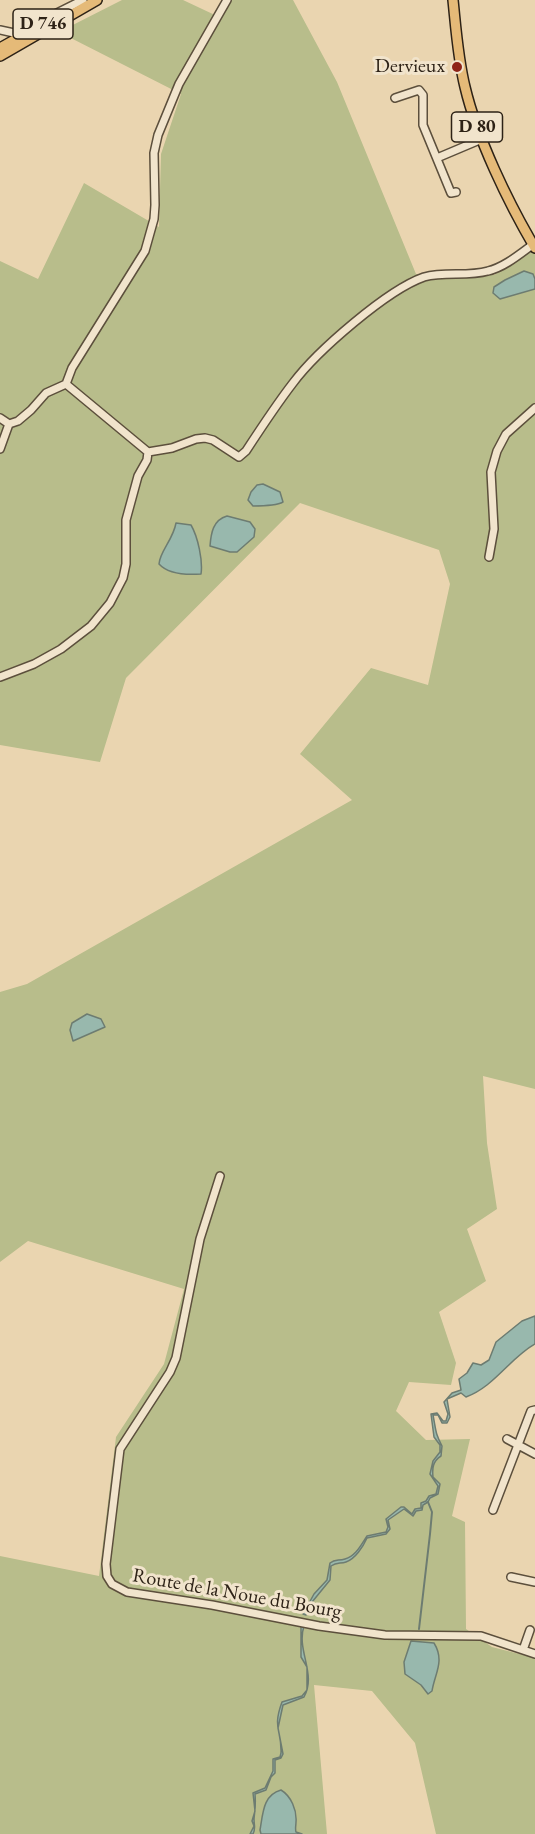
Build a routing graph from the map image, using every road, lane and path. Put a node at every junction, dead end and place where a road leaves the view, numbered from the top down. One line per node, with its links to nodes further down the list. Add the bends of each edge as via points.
1 (84, 0): 5 (street, via 25,31); 6 (main road, D 746)
2 (97, 0): 6 (main road, D 746, via 16,47)
3 (227, 0): 12 (street, via 179,84 158,135 154,153 156,205 145,251 72,368)
4 (453, 0): 8 (main road, D 80, via 465,86)
5 (0, 30)
6 (0, 52)
7 (395, 98): 9 (street, via 419,90 423,94 423,125)
8 (482, 139): 9 (street); 11 (main road, D 80)
9 (436, 158): 10 (street, via 451,194)
10 (456, 192)
11 (534, 245): 17 (street, via 486,272 441,273 422,278 374,307 294,381 239,457 205,438)
12 (66, 384): 15 (street, via 46,393 18,421); 17 (street)
13 (535, 408): 18 (street, via 506,434 496,451 491,472 494,529)
14 (0, 418): 15 (street)
15 (9, 424): 16 (street)
16 (0, 449)
17 (148, 452): 19 (street, via 126,520 123,578 110,603 91,626 61,649)
18 (489, 557)
19 (0, 677)
20 (220, 1176): 29 (street, Route de la Noue du Bourg, via 200,1239 176,1358 120,1449 106,1564 112,1584 128,1592 308,1624 392,1636 481,1636)
21 (535, 1410): 23 (street, via 531,1411)
22 (507, 1439): 23 (street)
23 (517, 1443): 24 (street); 25 (street)
24 (535, 1454)
25 (493, 1510)
26 (511, 1577): 27 (street)
27 (535, 1581)
28 (530, 1630): 29 (street)
29 (523, 1650): 30 (street, Route de la Noue du Bourg)
30 (535, 1654)

